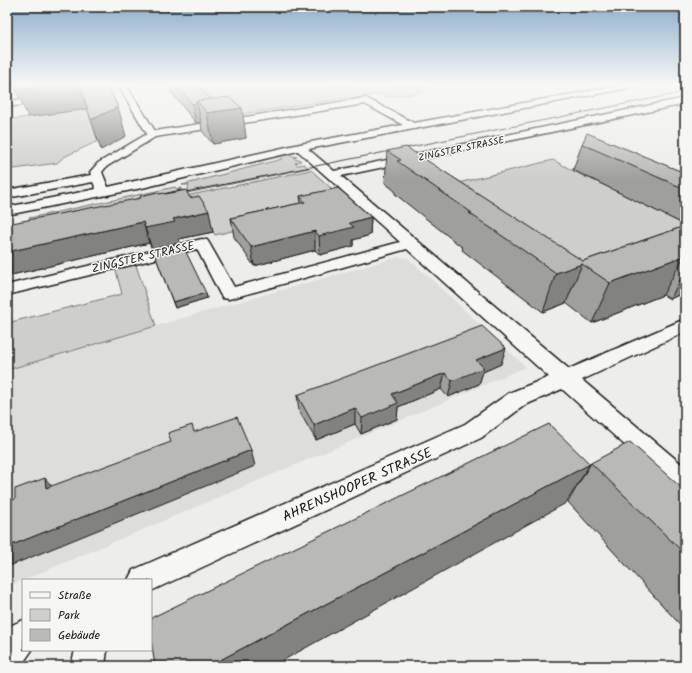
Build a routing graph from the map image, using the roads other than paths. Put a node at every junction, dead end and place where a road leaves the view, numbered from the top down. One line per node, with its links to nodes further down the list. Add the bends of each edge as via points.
1 (140, 116): 8 (street)
2 (266, 116): 8 (street)
3 (394, 116): 6 (street)
4 (464, 116): 6 (street)
5 (613, 116): 7 (street, ZINGSTER STRASSE)
6 (412, 126): 10 (street)
7 (559, 128): 9 (street); 11 (street, ZINGSTER STRASSE)
8 (152, 134): 12 (street, via 102,165 96,172)
9 (572, 134)
10 (300, 147): 11 (street); 13 (street)
11 (331, 175): 16 (street)
12 (97, 178): 13 (street); 14 (street)
13 (103, 192): 15 (street)
14 (7, 194)
15 (7, 211)
16 (410, 244): 17 (street, ZINGSTER STRASSE, via 229,294 202,243); 19 (street)
17 (7, 290)
18 (685, 325): 19 (street, AHRENSHOOPER STRASSE)
19 (565, 379): 20 (street); 21 (street, AHRENSHOOPER STRASSE, via 517,399 473,431)
20 (685, 483)
21 (145, 579)
22 (22, 637): 24 (street)
23 (91, 651): 25 (street)
24 (7, 659)
25 (88, 666)

